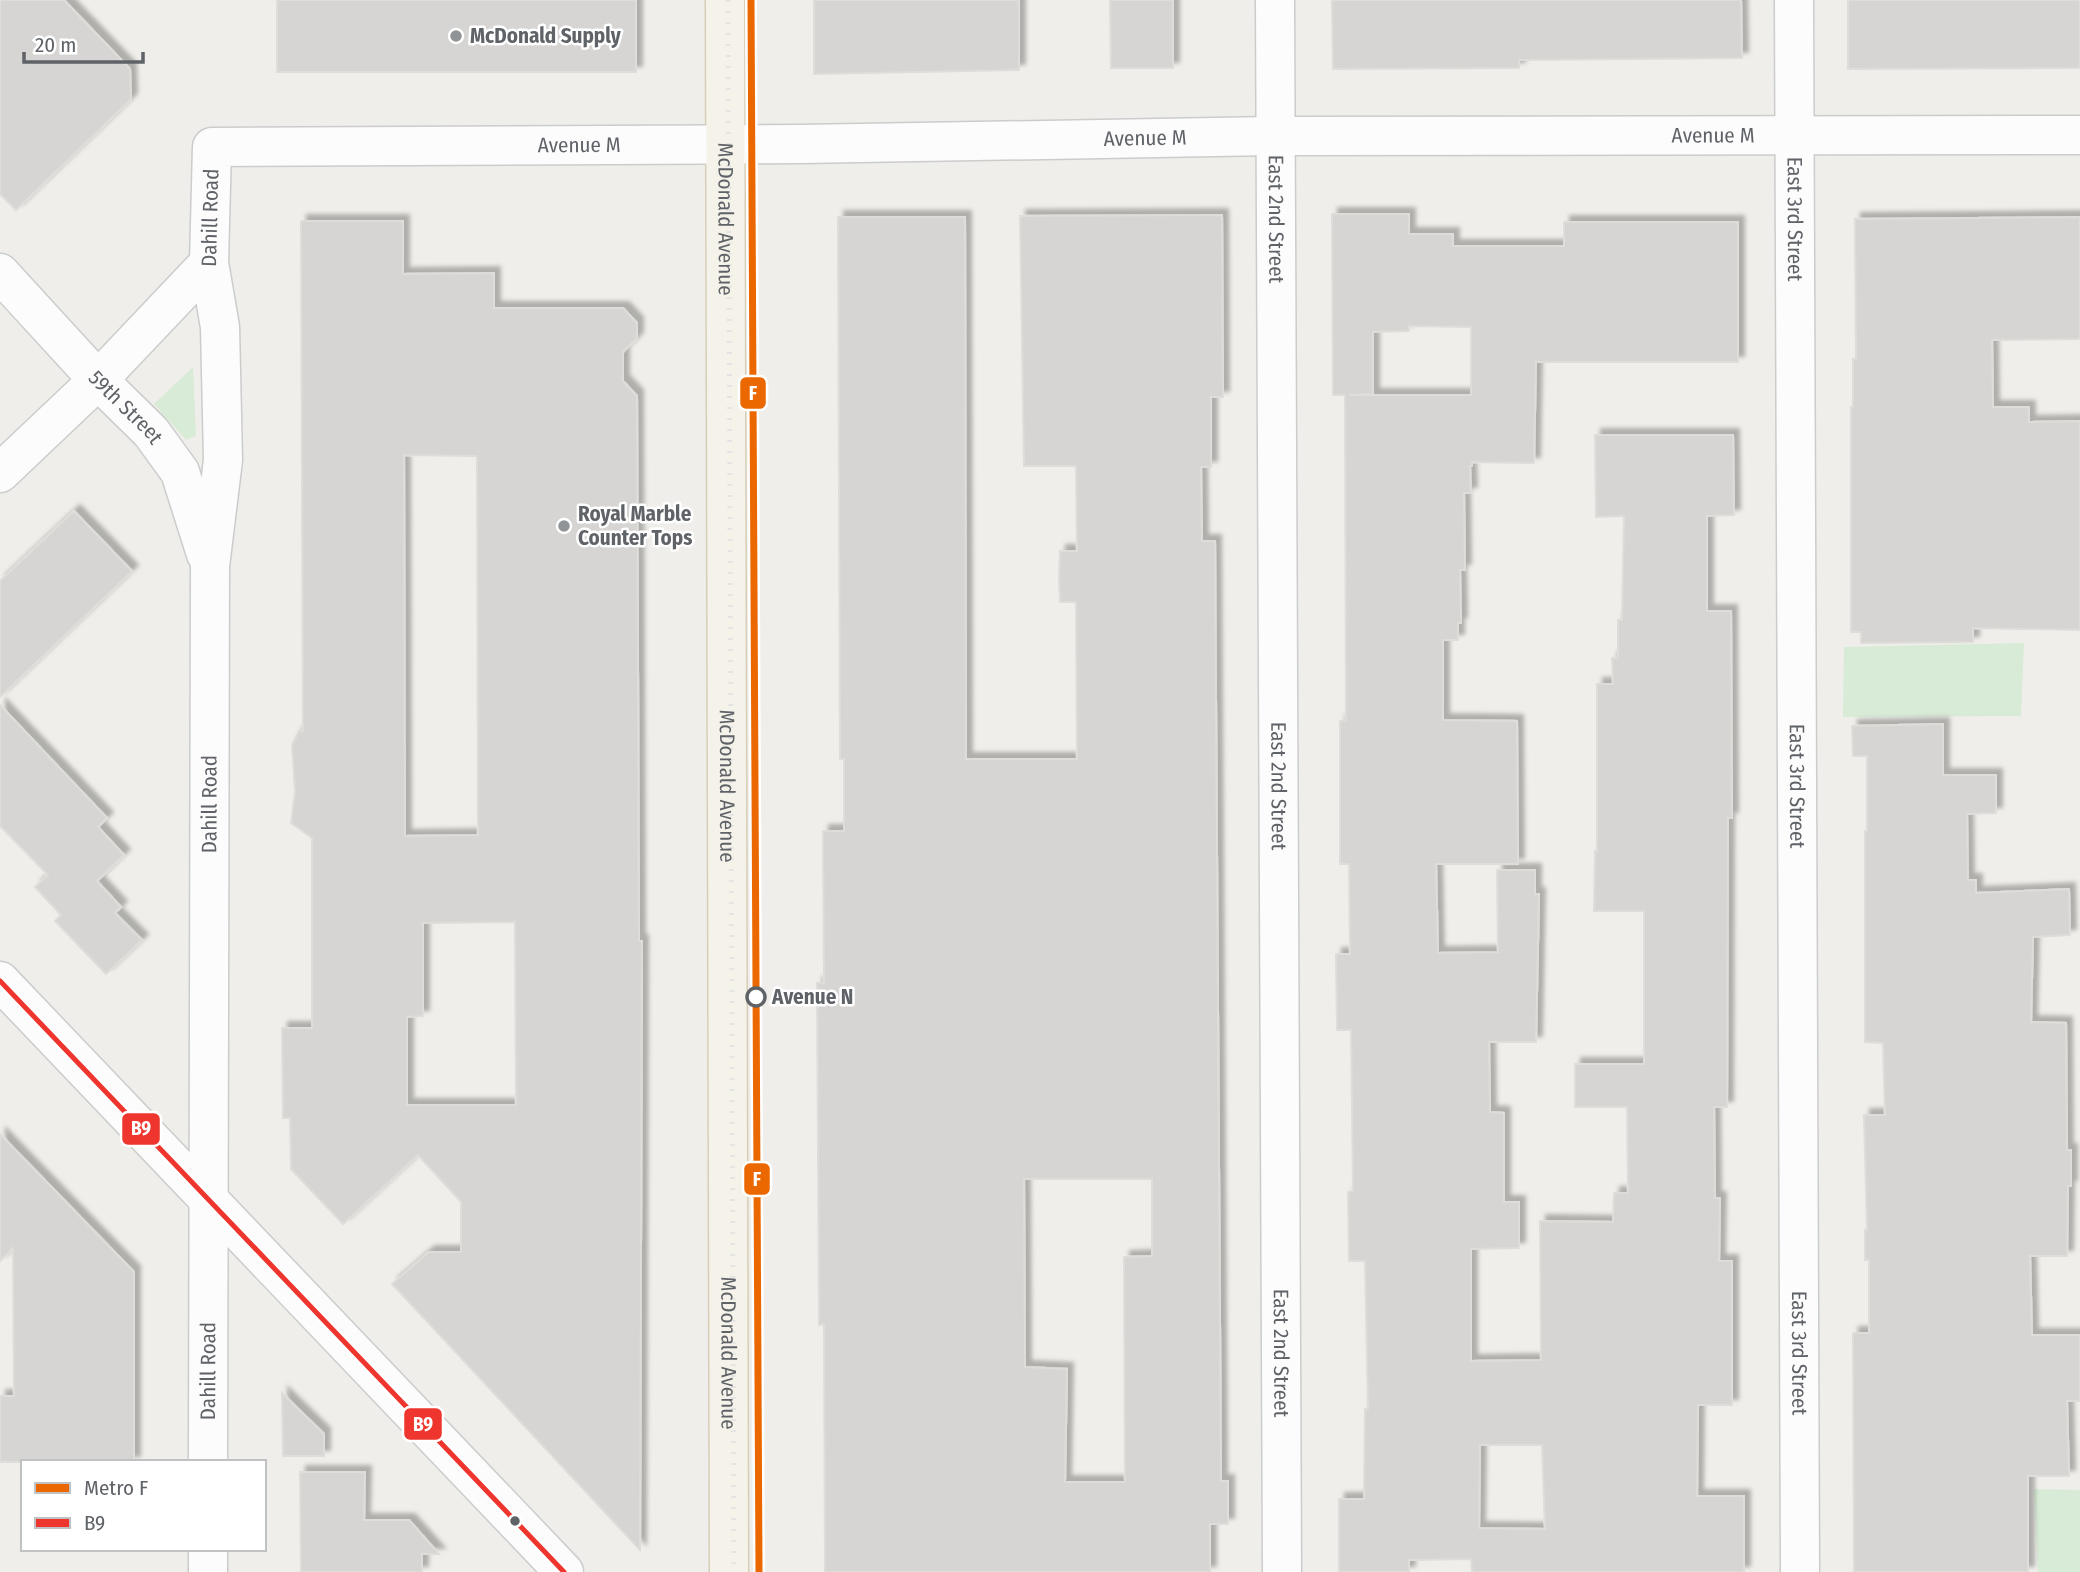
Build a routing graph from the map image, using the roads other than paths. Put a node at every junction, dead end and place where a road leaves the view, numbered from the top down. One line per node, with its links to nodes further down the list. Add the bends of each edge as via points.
1 (725, 0): 7 (main road, McDonald Avenue)
2 (1275, 0): 6 (street, East 2nd Street)
3 (1794, 0): 4 (street, East 3rd Street)
4 (1793, 135): 5 (street, Avenue M); 6 (street, Avenue M); 22 (street, East 3rd Street)
5 (2080, 135)
6 (1276, 136): 7 (street, Avenue M); 21 (street, East 2nd Street)
7 (726, 144): 8 (street, Avenue M); 20 (main road, McDonald Avenue)
8 (212, 147): 9 (street, Dahill Road)
9 (209, 263): 11 (street); 13 (street, Dahill Road, via 220,327 223,460)
10 (0, 273): 11 (street, 59th Street)
11 (98, 380): 12 (street); 13 (street, 59th Street, via 151,432 180,472)
12 (0, 473)
13 (210, 566): 15 (street, Dahill Road)
14 (0, 981): 15 (street)
15 (208, 1200): 16 (street, Dahill Road); 19 (street)
16 (208, 1460)
17 (208, 1551): 18 (street)
18 (208, 1572)
19 (564, 1572)
20 (729, 1572)
21 (1282, 1572)
22 (1800, 1572)

